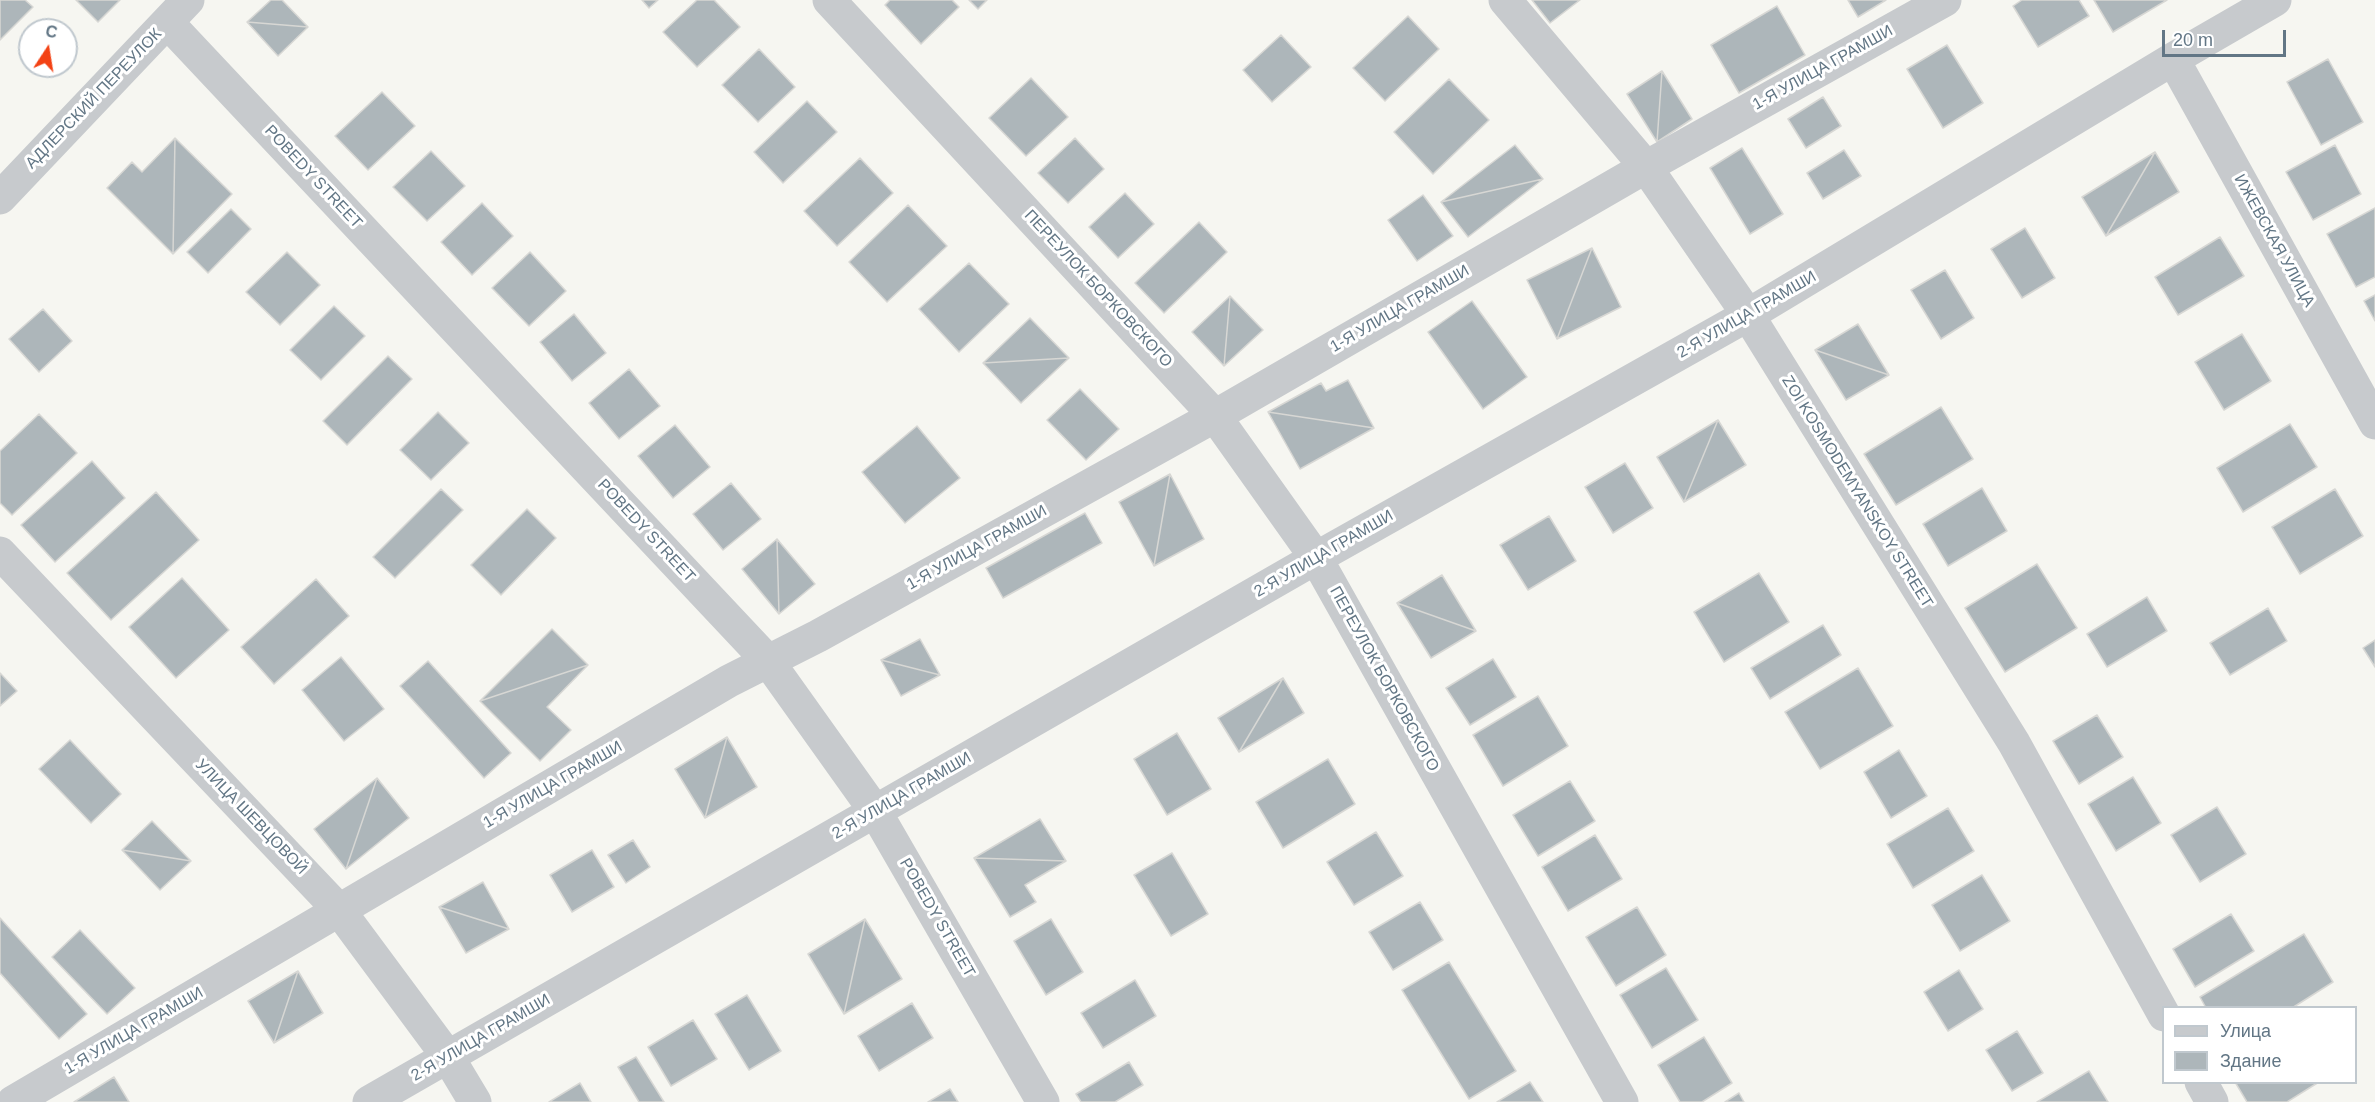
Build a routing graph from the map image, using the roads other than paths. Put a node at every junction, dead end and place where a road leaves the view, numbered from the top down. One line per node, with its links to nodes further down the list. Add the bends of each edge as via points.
1 (829, 0): 10 (street, ПЕРЕУЛОК БОРКОВСКОГО)
2 (1505, 0): 7 (street, ZOI KOSMODEMYANSKOY STREET)
3 (1945, 0): 7 (street, 1-Я УЛИЦА ГРАМШИ)
4 (2275, 0): 6 (street, 2-Я УЛИЦА ГРАМШИ)
5 (178, 11): 8 (street, АДЛЕРСКИЙ ПЕРЕУЛОК); 14 (street, POBEDY STREET)
6 (2173, 59): 9 (street, 2-Я УЛИЦА ГРАМШИ); 11 (street, ИЖЕВСКАЯ УЛИЦА)
7 (1646, 167): 9 (street, ZOI KOSMODEMYANSKOY STREET); 10 (street, 1-Я УЛИЦА ГРАМШИ)
8 (0, 198)
9 (1748, 315): 13 (street, 2-Я УЛИЦА ГРАМШИ); 17 (street, ZOI KOSMODEMYANSKOY STREET, via 2014,743)
10 (1215, 416): 13 (street, ПЕРЕУЛОК БОРКОВСКОГО); 14 (street, 1-Я УЛИЦА ГРАМШИ)
11 (2375, 423)
12 (0, 553): 16 (street, УЛИЦА ШЕВЦОВОЙ)
13 (1316, 558): 15 (street, 2-Я УЛИЦА ГРАМШИ); 24 (street, ПЕРЕУЛОК БОРКОВСКОГО)
14 (768, 661): 15 (street, POBEDY STREET); 16 (street, 1-Я УЛИЦА ГРАМШИ)
15 (875, 811): 18 (street, 2-Я УЛИЦА ГРАМШИ); 23 (street, POBEDY STREET)
16 (339, 910): 18 (street, УЛИЦА ШЕВЦОВОЙ); 20 (street, 1-Я УЛИЦА ГРАМШИ)
17 (2162, 1013)
18 (448, 1057): 21 (street, 2-Я УЛИЦА ГРАМШИ); 22 (street, УЛИЦА ШЕВЦОВОЙ)
19 (2202, 1084): 25 (street)
20 (13, 1102)
21 (369, 1102)
22 (475, 1102)
23 (1043, 1102)
24 (1622, 1102)
25 (2212, 1102)

